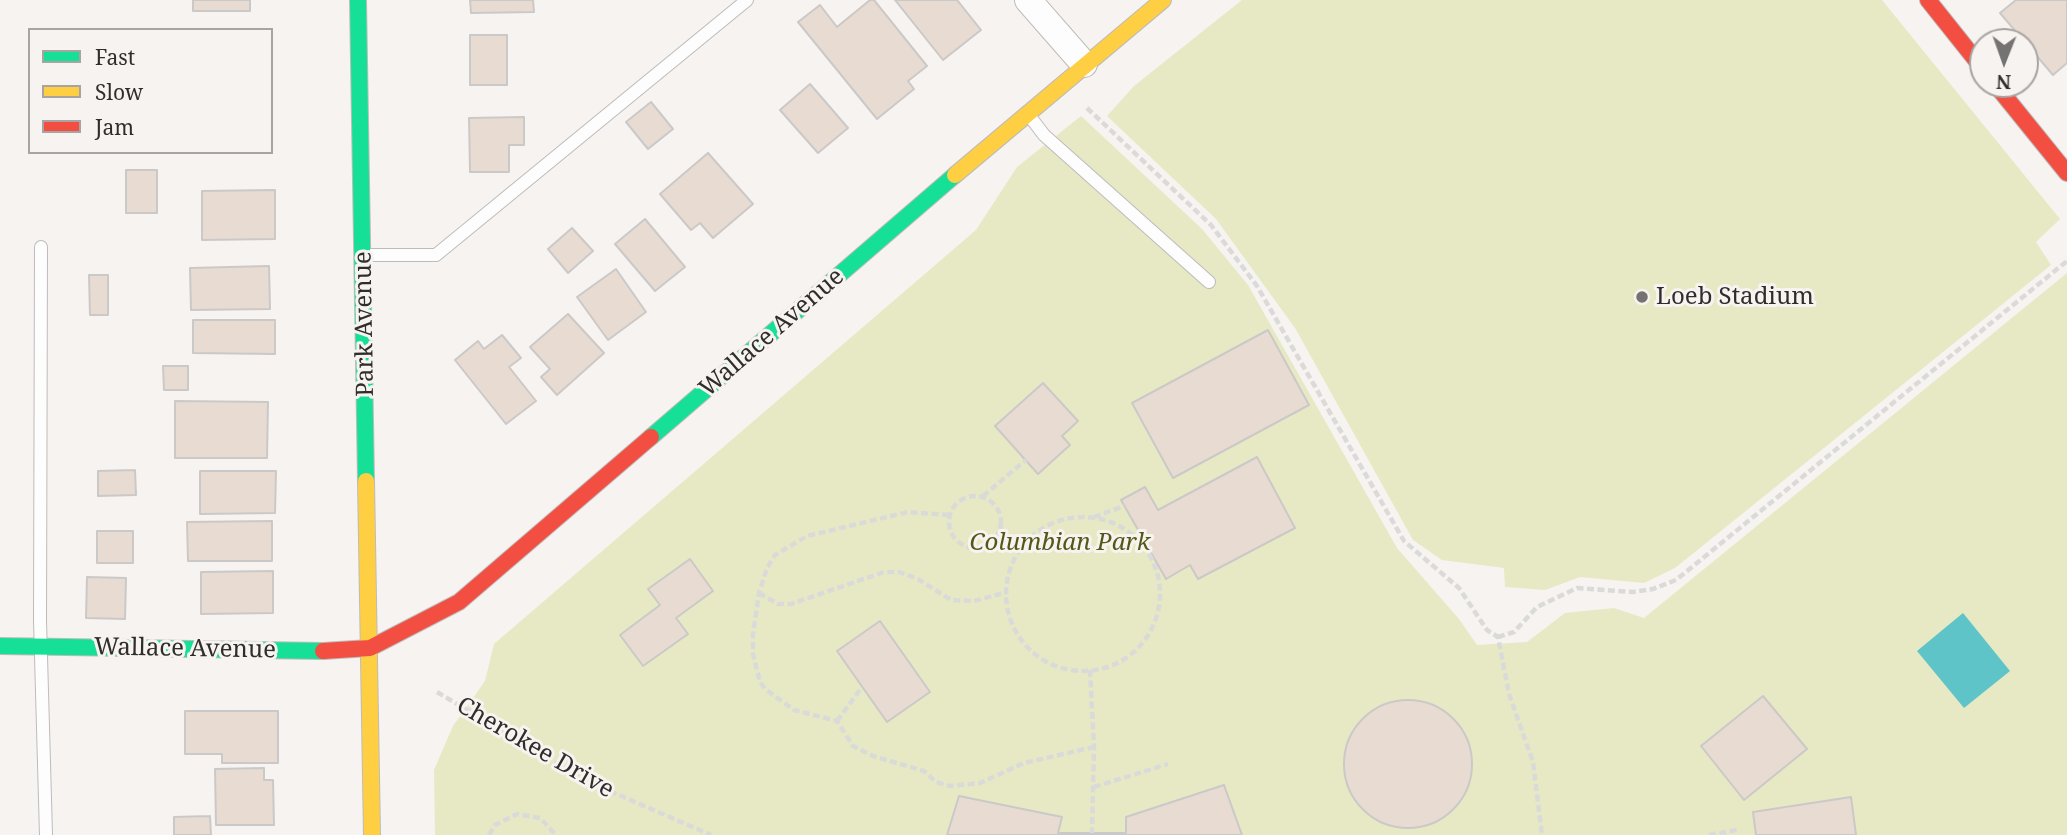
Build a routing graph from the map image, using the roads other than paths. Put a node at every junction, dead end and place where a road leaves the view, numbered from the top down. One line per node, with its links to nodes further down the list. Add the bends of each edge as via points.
1 (358, 0): 12 (street, Park Avenue)
2 (747, 0): 12 (lane, via 436,255)
3 (1028, 0): 7 (street)
4 (1163, 0): 7 (street, Wallace Avenue)
5 (1928, 0): 6 (street)
6 (1969, 51)
7 (1084, 64): 9 (street, Wallace Avenue)
8 (2006, 98): 10 (street)
9 (1027, 112): 13 (lane, via 1044,135); 16 (street, Wallace Avenue, via 459,602)
10 (2067, 173)
11 (41, 247): 15 (lane)
12 (364, 254): 16 (street, Park Avenue)
13 (1209, 282)
14 (0, 646): 15 (street, Wallace Avenue)
15 (41, 646): 16 (street, Wallace Avenue, via 303,652); 17 (lane)
16 (370, 648): 18 (street)
17 (46, 835)
18 (372, 835)

